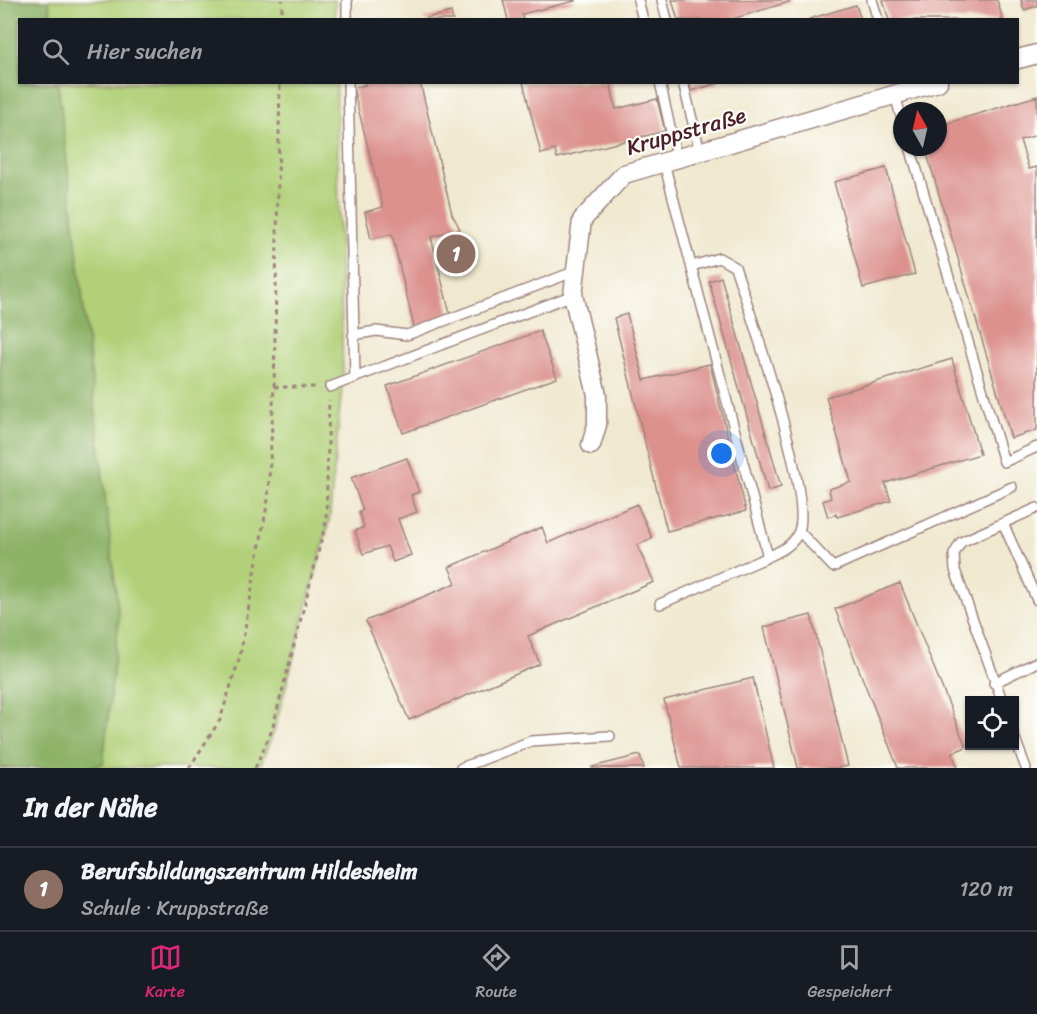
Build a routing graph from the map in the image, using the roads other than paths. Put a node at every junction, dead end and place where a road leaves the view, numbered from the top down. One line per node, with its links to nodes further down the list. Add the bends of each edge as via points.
1 (347, 0): 5 (lane)
2 (638, 0): 6 (lane)
3 (662, 0): 7 (lane)
4 (872, 0): 8 (lane)
5 (347, 18)
6 (642, 18)
7 (666, 18)
8 (877, 18)
9 (1037, 54): 10 (street)
10 (1019, 58)
11 (348, 84): 22 (lane)
12 (660, 84): 18 (lane)
13 (683, 84): 16 (lane)
14 (929, 84): 15 (street, Kruppstraße)
15 (897, 91): 16 (street, Kruppstraße)
16 (700, 152): 18 (street, Kruppstraße)
17 (913, 156): 26 (lane, via 1004,462)
18 (671, 161): 19 (lane); 20 (street, Kruppstraße, via 624,174 582,220)
19 (692, 266): 30 (lane, via 718,258 735,267 799,484); 31 (lane)
20 (576, 271): 21 (street, Kruppstraße); 22 (lane, via 407,335 376,331)
21 (573, 295): 23 (lane); 25 (street, Kruppstraße, via 597,395 597,425)
22 (353, 335): 23 (lane)
23 (355, 378): 24 (lane)
24 (330, 387)
25 (591, 445)
26 (1037, 447)
27 (1012, 487): 30 (lane, via 833,567)
28 (1037, 508): 29 (lane)
29 (1003, 523): 32 (lane); 35 (lane, via 961,542 954,554 955,570)
30 (799, 531): 31 (lane, via 791,544)
31 (768, 557): 33 (lane)
32 (1037, 600)
33 (660, 604)
34 (1037, 662): 35 (lane)
35 (994, 683): 36 (lane)
36 (1000, 696)
37 (610, 736): 39 (lane, via 531,741)
38 (1019, 749): 40 (lane)
39 (462, 768)
40 (1026, 768)

